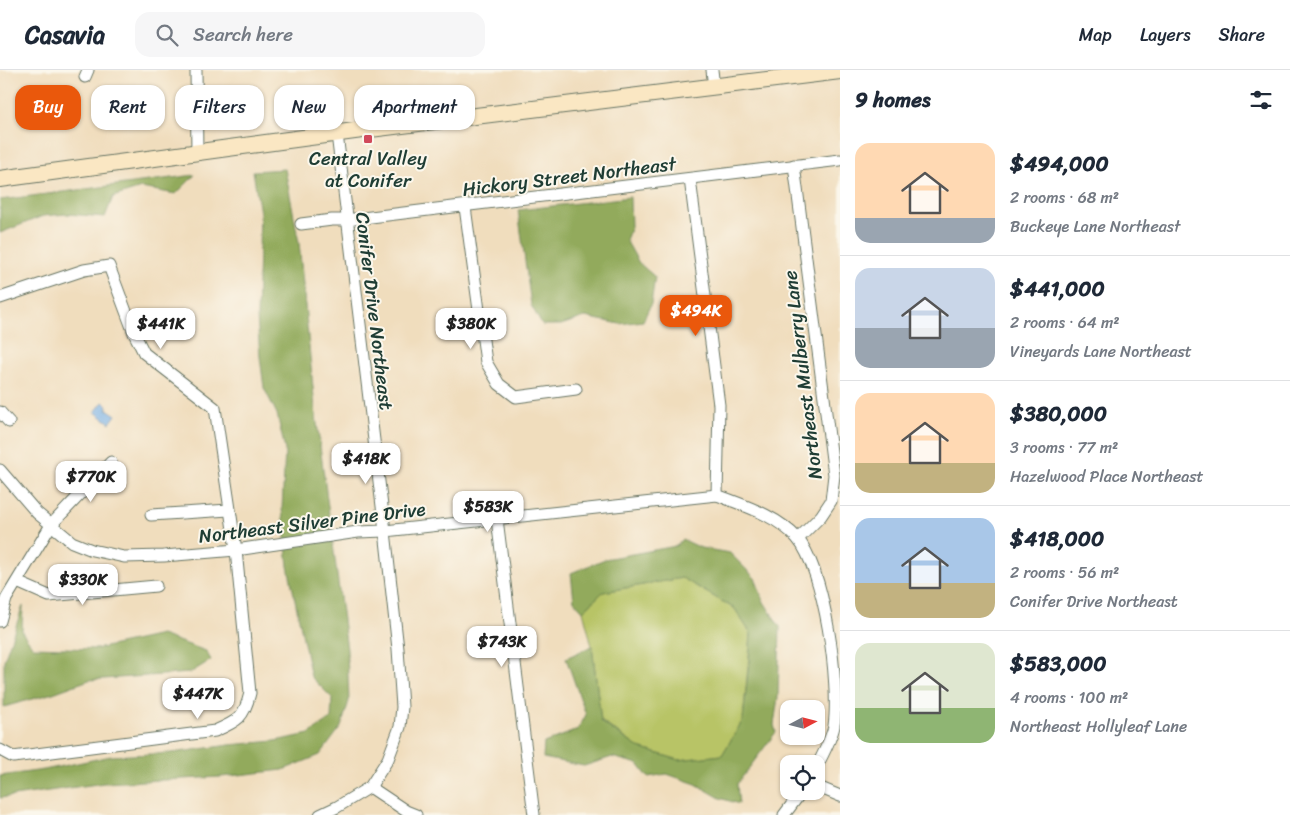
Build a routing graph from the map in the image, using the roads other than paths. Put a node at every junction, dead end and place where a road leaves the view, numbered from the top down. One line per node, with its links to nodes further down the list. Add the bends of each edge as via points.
1 (196, 70): 6 (street)
2 (712, 70): 4 (street)
3 (840, 71): 4 (main road)
4 (714, 87): 5 (main road)
5 (337, 134): 6 (main road); 12 (street, Conifer Drive Northeast)
6 (198, 152): 9 (main road)
7 (840, 160): 8 (street, Hickory Street Northeast)
8 (794, 165): 10 (street, Hickory Street Northeast); 26 (street, Northeast Mulberry Lane, via 834,475 831,501)
9 (0, 179)
10 (690, 179): 11 (street, Hickory Street Northeast); 20 (street, via 719,405)
11 (465, 206): 12 (street, Hickory Street Northeast); 15 (street, via 486,362 499,384 516,397)
12 (346, 220): 13 (street, Hickory Street Northeast); 25 (street, Conifer Drive Northeast)
13 (301, 224)
14 (0, 298): 21 (street, via 84,270 109,266 144,353 215,408)
15 (576, 389)
16 (0, 412): 17 (street)
17 (9, 422)
18 (111, 462): 24 (street)
19 (0, 470): 24 (street, Northeast Silver Pine Drive)
20 (717, 495): 23 (street, Northeast Silver Pine Drive); 26 (street, Northeast Silver Pine Drive, via 765,514)
21 (229, 510): 22 (street); 27 (street)
22 (151, 515)
23 (497, 519): 25 (street, Northeast Silver Pine Drive); 40 (street)
24 (51, 526): 27 (street, Northeast Silver Pine Drive, via 72,542 124,557); 28 (street)
25 (385, 531): 27 (street, Northeast Silver Pine Drive); 34 (street, Conifer Drive Northeast, via 402,706 400,727 388,759)
26 (798, 539): 33 (street, Northeast Silver Pine Drive, via 822,593 835,683 834,728)
27 (236, 550): 32 (street, via 250,693 236,722 215,731 13,757)
28 (17, 582): 29 (street, via 49,596); 30 (street)
29 (156, 586)
30 (3, 595): 31 (street)
31 (0, 621)
32 (0, 750)
33 (822, 755)
34 (370, 787): 38 (street, Conifer Drive Northeast); 39 (street)
35 (825, 790): 36 (street)
36 (840, 796)
37 (795, 800): 41 (street)
38 (320, 815)
39 (416, 815)
40 (534, 815)
41 (784, 815)

